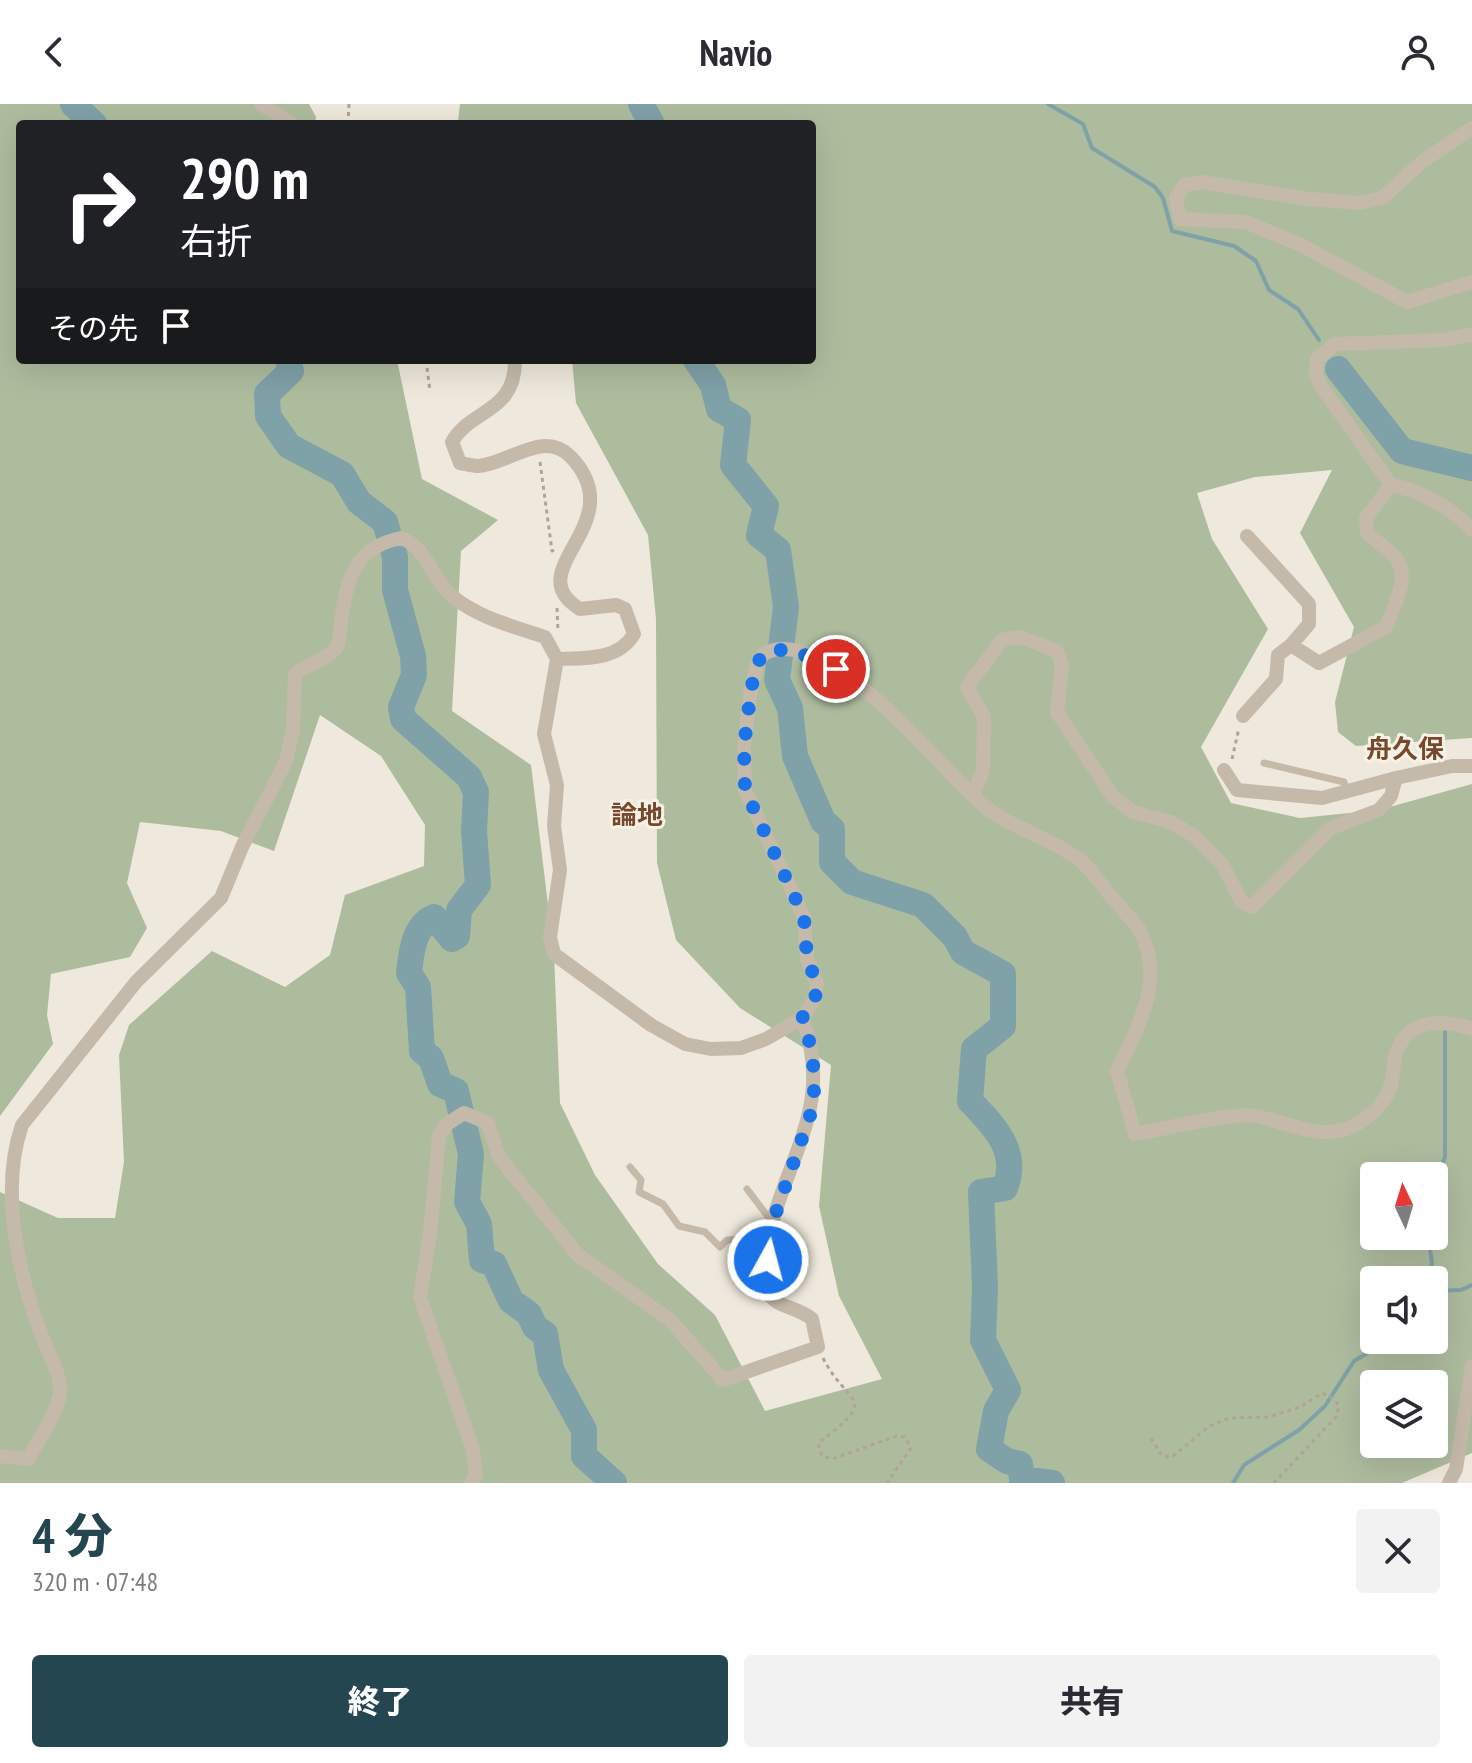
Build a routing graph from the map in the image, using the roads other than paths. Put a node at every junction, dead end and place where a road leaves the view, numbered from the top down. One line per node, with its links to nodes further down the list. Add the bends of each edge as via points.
1 (261, 104): 2 (street)
2 (286, 120)
3 (1472, 128): 4 (street, via 1423,161 1382,198 1335,202 1201,182 1184,185 1176,198 1180,219 1246,222 1407,302)
4 (1472, 282)
5 (1472, 334): 7 (street, via 1445,340 1335,344 1317,359 1321,386)
6 (514, 364): 11 (street, via 506,395 491,412 460,427 452,442 460,463 479,466 541,446 563,449 583,471 590,514 558,588 580,609 625,609 634,634 628,644 597,658)
7 (1391, 485): 8 (street, via 1435,502); 10 (street, via 1366,518 1367,532 1401,569 1386,627 1319,663)
8 (1472, 530)
9 (1247, 536): 10 (street, via 1309,604 1309,624)
10 (1291, 645): 12 (street, via 1278,655 1276,679)
11 (554, 654): 19 (street, via 544,734 557,785 554,826 560,870 550,937 554,954 685,1044 741,1048); 25 (street, via 545,637 483,617 454,598 410,541 391,540 364,556 348,575 337,647 295,674 286,761 221,898 136,982 22,1125 13,1145 7,1177 9,1217 31,1308 60,1390 28,1459)
12 (1243, 716)
13 (1264, 763): 17 (lane, via 1344,782)
14 (1472, 766): 16 (street)
15 (1224, 770): 17 (street, via 1237,790 1322,798)
16 (1396, 778): 17 (street); 18 (street, via 1391,796 1379,810 1331,828 1252,907 1241,901 1222,864 1194,836 1171,822 1133,812 1113,797 1057,712 1062,666 1057,651 1020,637 1002,640 967,687 984,717 983,770)
17 (1347, 791)
18 (973, 796): 19 (street, via 898,717 836,669 785,649 773,649 758,661 744,747 745,790 804,917 807,958 817,984 815,999); 20 (street, via 1082,862 1140,931 1150,959 1148,1008 1117,1071 1135,1134 1252,1115 1320,1133 1350,1127 1376,1110 1389,1093 1396,1052 1408,1034 1449,1021)
19 (802, 1018): 23 (street, via 810,1037 815,1094)
20 (1472, 1029)
21 (630, 1167): 23 (lane, via 641,1180 639,1192 663,1204 679,1226 705,1232 720,1247 727,1240)
22 (747, 1189): 23 (lane)
23 (770, 1230): 26 (street, via 770,1275 765,1284 769,1297 812,1319 818,1347 723,1380 670,1320 578,1255 499,1157 488,1123 464,1113 447,1124 439,1136 420,1297 473,1450 476,1475)
24 (1472, 1366): 27 (street, via 1456,1469)
25 (0, 1456)
26 (471, 1483)
27 (1449, 1483)

